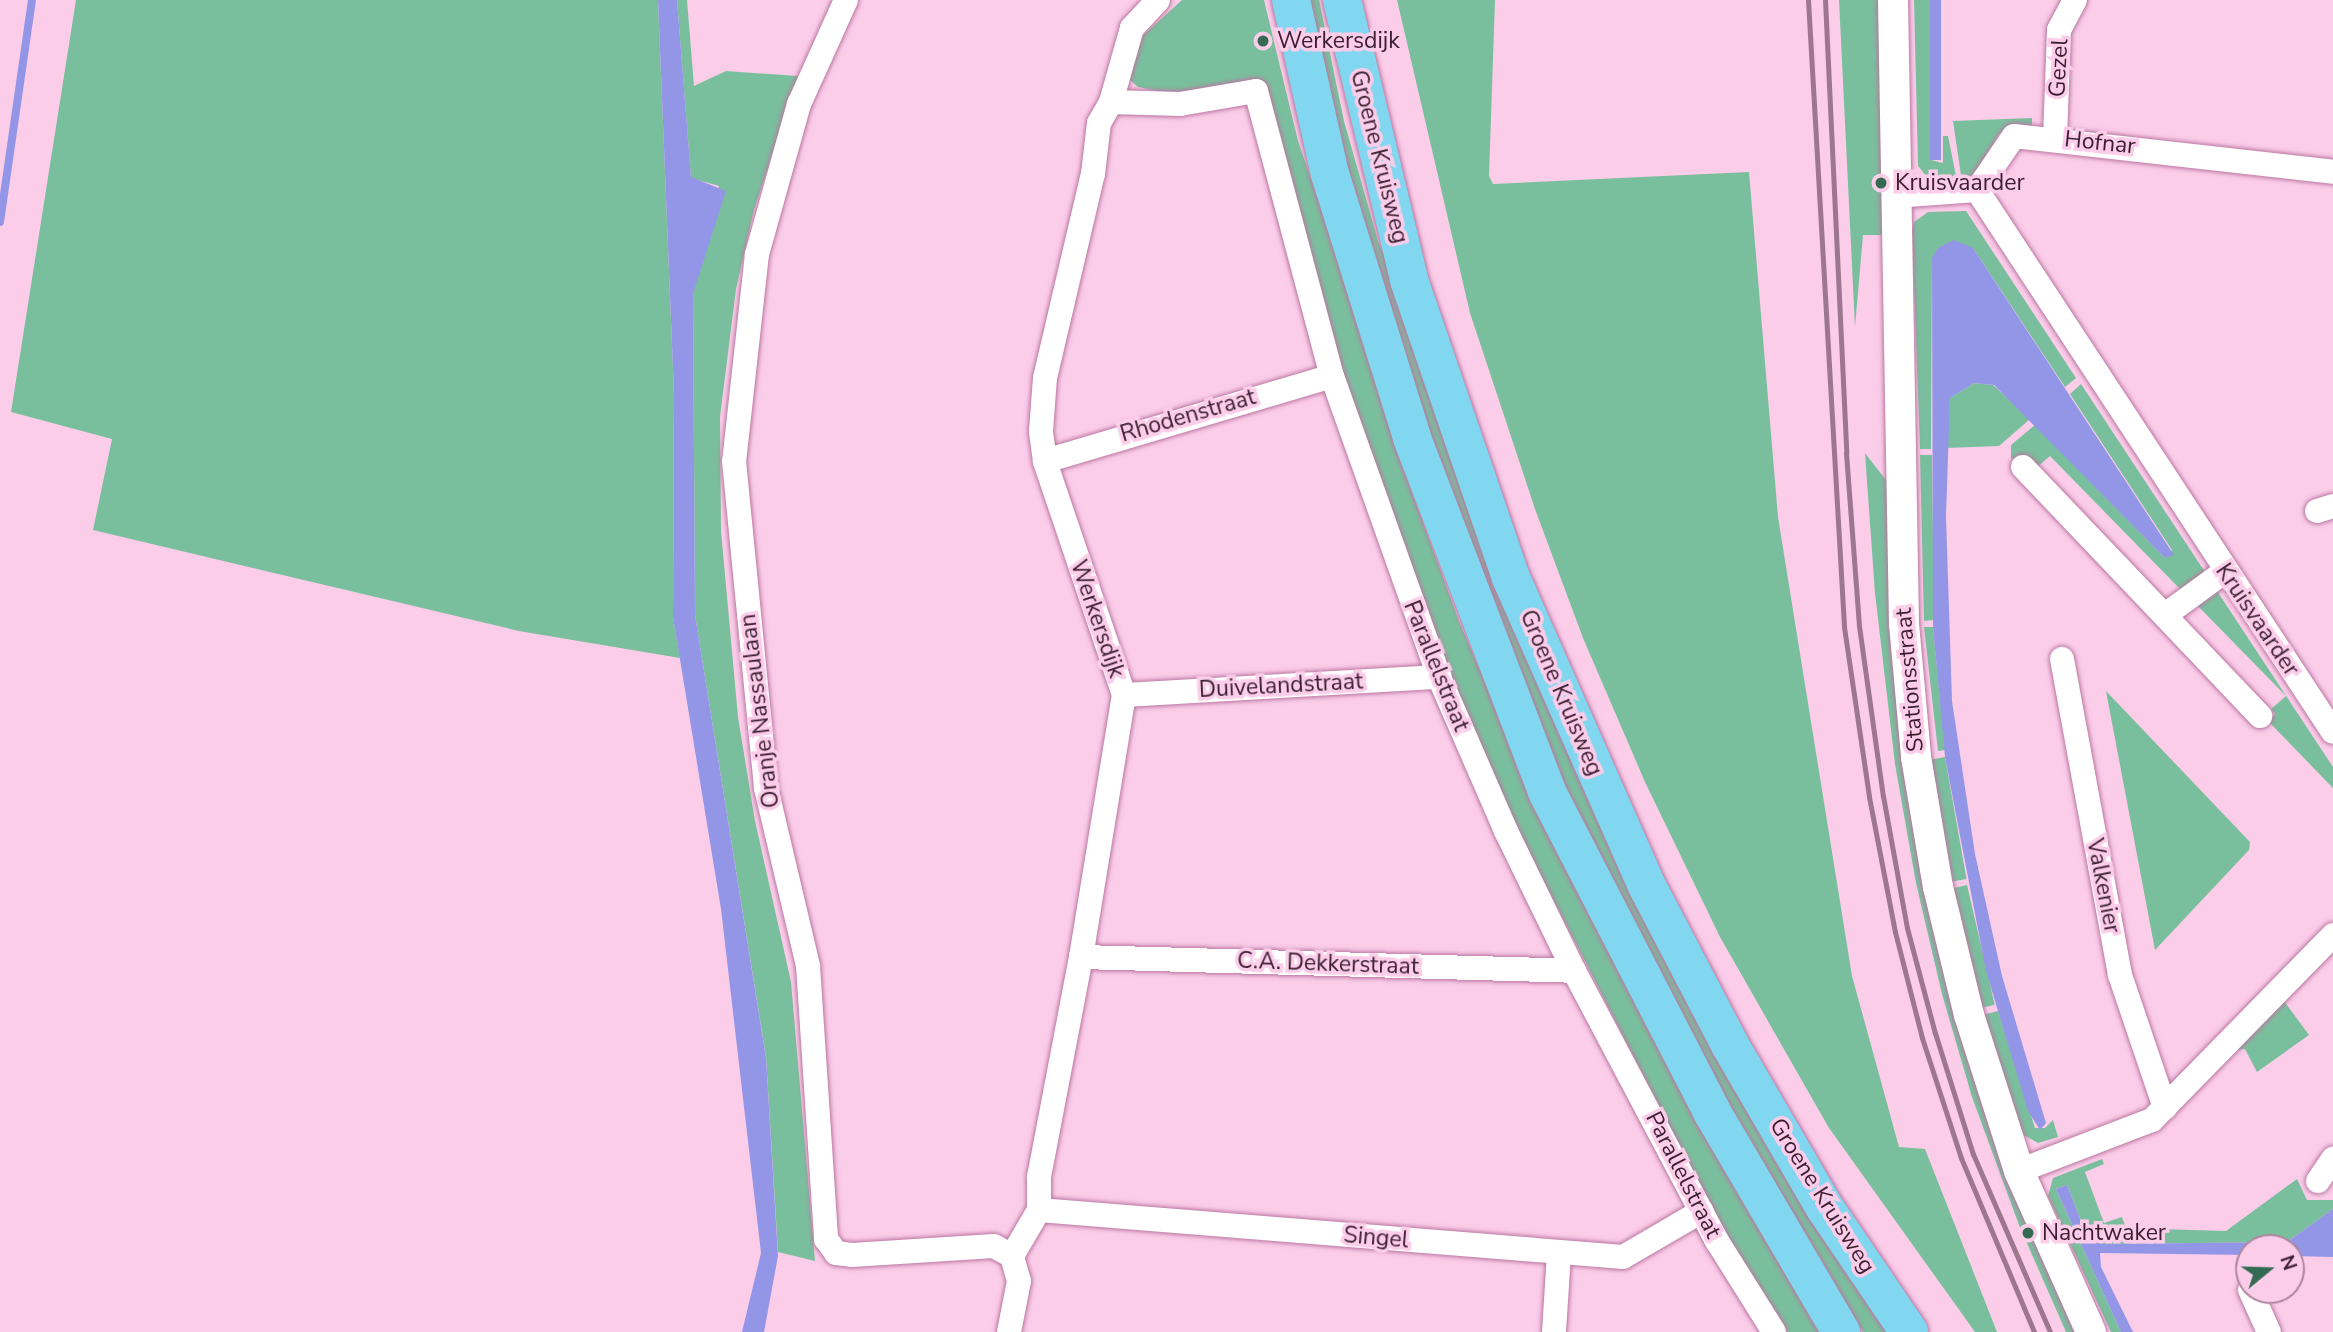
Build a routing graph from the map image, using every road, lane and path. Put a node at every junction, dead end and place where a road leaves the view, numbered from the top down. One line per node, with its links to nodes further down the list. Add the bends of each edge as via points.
1 (846, 0): 32 (street, Oranje Nassaulaan, via 799,104 757,254 734,461 766,788 808,966 826,1239 836,1253 852,1255 994,1246)
2 (1158, 0): 7 (street, Werkersdijk, via 1132,28)
3 (1291, 0): 37 (main road, Groene Kruisweg, via 1330,174 1412,438 1547,792 1712,1112)
4 (1342, 0): 38 (main road, Groene Kruisweg, via 1409,279 1517,592 1647,886 1730,1045 1825,1209)
5 (1893, 0): 11 (street, Stationsstraat)
6 (2075, 0): 8 (street, Gezel, via 2059,30)
7 (1111, 102): 12 (street, Parallelstraat, via 1180,104 1256,91); 13 (street, Werkersdijk, via 1099,123 1093,174 1045,379 1041,431)
8 (2055, 139): 9 (street, Hofnar); 10 (street, Hofnar, via 2014,136)
9 (2333, 172)
10 (1977, 190): 11 (street); 15 (street, Kruisvaarder)
11 (1894, 196): 27 (street, Stationsstraat, via 1904,624 1916,757 1953,959)
12 (1332, 376): 13 (street, Rhodenstraat); 18 (street, Parallelstraat)
13 (1045, 461): 19 (street, Werkersdijk)
14 (2023, 467): 16 (street)
15 (2224, 572): 16 (street); 21 (street, Kruisvaarder)
16 (2165, 615): 20 (street)
17 (2062, 659): 25 (street, Valkenier, via 2120,975)
18 (1439, 677): 19 (street, Duivelandstraat); 24 (street, Parallelstraat)
19 (1124, 695): 23 (street, Werkersdijk)
20 (2260, 716)
21 (2333, 732)
22 (2333, 936): 25 (street)
23 (1081, 957): 24 (street, C.A. Dekkerstraat); 29 (street, Werkersdijk, via 1039,1177)
24 (1574, 971): 30 (street, Parallelstraat)
25 (2165, 1108): 27 (street, via 2152,1121)
26 (2333, 1159): 28 (street)
27 (2019, 1171): 39 (street, Stationsstraat)
28 (2318, 1181)
29 (1039, 1210): 31 (street, Singel); 32 (street, Werkersdijk)
30 (1702, 1211): 31 (street, Singel, via 1623,1257); 36 (street, Parallelstraat)
31 (1559, 1253): 35 (street)
32 (1012, 1256): 34 (street, via 1018,1281)
33 (2257, 1304): 40 (street)
34 (1009, 1332)
35 (1554, 1332)
36 (1774, 1332)
37 (1841, 1332)
38 (1909, 1332)
39 (2091, 1332)
40 (2269, 1332)

